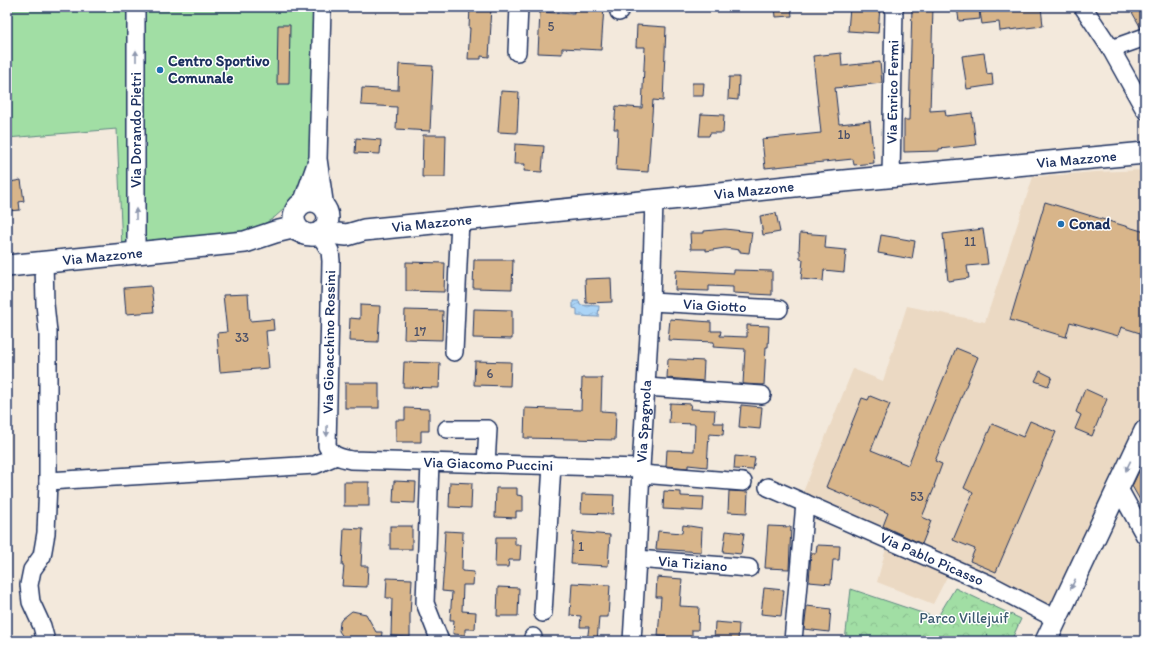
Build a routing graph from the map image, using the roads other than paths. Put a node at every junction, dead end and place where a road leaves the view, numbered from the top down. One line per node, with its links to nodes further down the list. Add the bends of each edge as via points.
1 (136, 7): 20 (street, Via Dorando Pietri, one-way to 1)
2 (322, 7): 11 (street)
3 (519, 7): 8 (street)
4 (894, 7): 12 (street, Via Enrico Fermi)
5 (1083, 7): 7 (street)
6 (1145, 36): 7 (street)
7 (1111, 49): 9 (street)
8 (517, 52)
9 (1145, 110)
10 (1145, 154): 12 (main road, Via Mazzone)
11 (318, 159): 14 (street); 15 (street)
12 (892, 177): 13 (main road, Via Mazzone)
13 (654, 201): 16 (main road, Via Mazzone); 23 (street, Via Spagnola)
14 (299, 208): 15 (main road, Via Mazzone, via 307,201 317,202); 18 (main road, via 294,222); 19 (main road, Via Mazzone, via 288,212 276,223)
15 (326, 211): 17 (main road, Via Mazzone, via 345,227); 18 (main road, via 328,220 323,230)
16 (460, 220): 17 (main road, Via Mazzone); 25 (street)
17 (364, 230): 18 (main road, Via Mazzone, via 347,235)
18 (310, 235): 19 (main road, Via Mazzone, via 292,228); 30 (street, Via Gioacchino Rossini, one-way to 30, via 322,238 330,250 327,446 330,453)
19 (245, 242): 20 (main road, Via Mazzone)
20 (136, 253): 21 (main road, Via Mazzone)
21 (44, 262): 22 (main road, Via Mazzone); 35 (street, via 48,332)
22 (7, 266)
23 (651, 302): 24 (street, Via Giotto); 26 (street, Via Spagnola)
24 (779, 309)
25 (454, 352)
26 (646, 387): 27 (street); 34 (street, Via Spagnola)
27 (762, 395)
28 (447, 429): 32 (street, via 488,429)
29 (1145, 431): 38 (main road, one-way to 38)
30 (336, 456): 31 (street, Via Giacomo Puccini, via 351,460); 35 (street, via 315,465)
31 (430, 462): 32 (street, Via Giacomo Puccini); 46 (street, via 425,603)
32 (486, 464): 33 (street, Via Giacomo Puccini)
33 (552, 465): 34 (street, Via Giacomo Puccini); 43 (street)
34 (641, 471): 36 (street, Via Giacomo Puccini); 41 (street, Via Spagnola)
35 (48, 481): 45 (street, via 46,533 42,556 32,570 29,586 31,602)
36 (743, 482)
37 (768, 486): 39 (street, Via Pablo Picasso)
38 (1118, 487): 40 (street); 44 (main road, one-way to 44)
39 (805, 503): 44 (street, Via Pablo Picasso, via 989,584); 48 (street)
40 (1145, 536)
41 (637, 559): 42 (street, Via Tiziano); 47 (street, Via Spagnola)
42 (749, 568)
43 (543, 613)
44 (1056, 619): 49 (main road)
45 (46, 641)
46 (440, 641)
47 (632, 641)
48 (793, 641)
49 (1046, 641)

